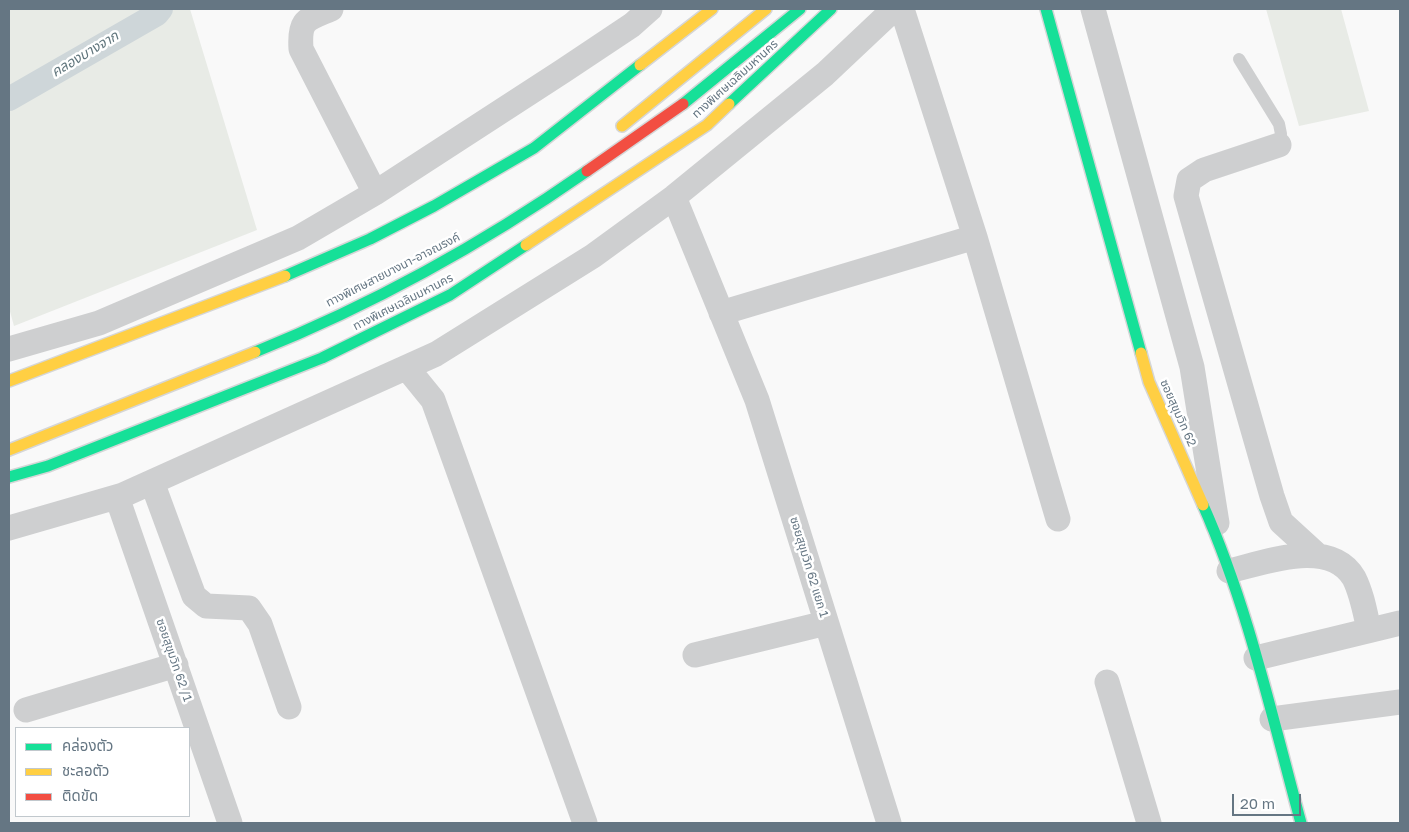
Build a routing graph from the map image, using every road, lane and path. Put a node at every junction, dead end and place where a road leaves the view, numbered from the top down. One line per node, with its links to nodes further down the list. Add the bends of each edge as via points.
1 (331, 9): 14 (street, via 306,20 300,30 301,49)
2 (712, 9): 22 (main road, via 534,148 434,206 370,239 252,290)
3 (766, 9): 12 (main road)
4 (800, 9): 23 (main road, ทางพิเศษสายบางนา-อาจณรงค์, via 682,105 536,206 438,265 304,332)
5 (830, 9): 24 (main road, ทางพิเศษเฉลิมมหานคร, via 706,125 450,295 322,358 48,466)
6 (894, 9): 15 (street, via 825,74)
7 (902, 9): 16 (street)
8 (1046, 9): 29 (main road, ซอยสุขุมวิท 62, via 1149,382)
9 (1093, 9): 29 (street, via 1192,367)
10 (636, 14): 14 (street)
11 (1239, 59): 13 (lane, via 1279,124)
12 (616, 132)
13 (1278, 145): 30 (street, via 1204,170 1189,180 1186,196 1281,522)
14 (376, 193): 20 (street, via 298,238 99,323)
15 (674, 198): 19 (street, ซอยสุขุมวิท 62 แยก 1); 21 (street, via 592,256 436,354)
16 (975, 237): 19 (street); 27 (street)
17 (399, 272): 18 (main road)
18 (373, 285)
19 (722, 314): 33 (street, ซอยสุขุมวิท 62 แยก 1, via 757,400)
20 (11, 341)
21 (407, 368): 25 (street); 44 (street, via 433,400)
22 (9, 381)
23 (9, 450)
24 (9, 477)
25 (152, 482): 26 (street); 40 (street, via 194,596 206,606 249,608 260,624)
26 (117, 497): 28 (street); 37 (street, ซอยสุขุมวิท 62 /1)
27 (1058, 519)
28 (9, 528)
29 (1220, 543): 31 (main road, ซอยสุขุมวิท 62)
30 (1316, 554): 31 (street); 34 (street, via 1337,561 1353,577 1363,600)
31 (1229, 571): 36 (main road, ซอยสุขุมวิท 62)
32 (1400, 622): 34 (street)
33 (826, 623): 35 (street); 45 (street, ซอยสุขุมวิท 62 แยก 1)
34 (1369, 630): 36 (street)
35 (695, 654)
36 (1256, 658): 42 (main road, ซอยสุขุมวิท 62)
37 (176, 665): 41 (street); 43 (street, ซอยสุขุมวิท 62 /1)
38 (1107, 682): 46 (street)
39 (1400, 702): 42 (street)
40 (289, 707)
41 (26, 710)
42 (1272, 719): 47 (main road, ซอยสุขุมวิท 62)
43 (230, 823)
44 (585, 823)
45 (889, 823)
46 (1149, 823)
47 (1301, 823)

